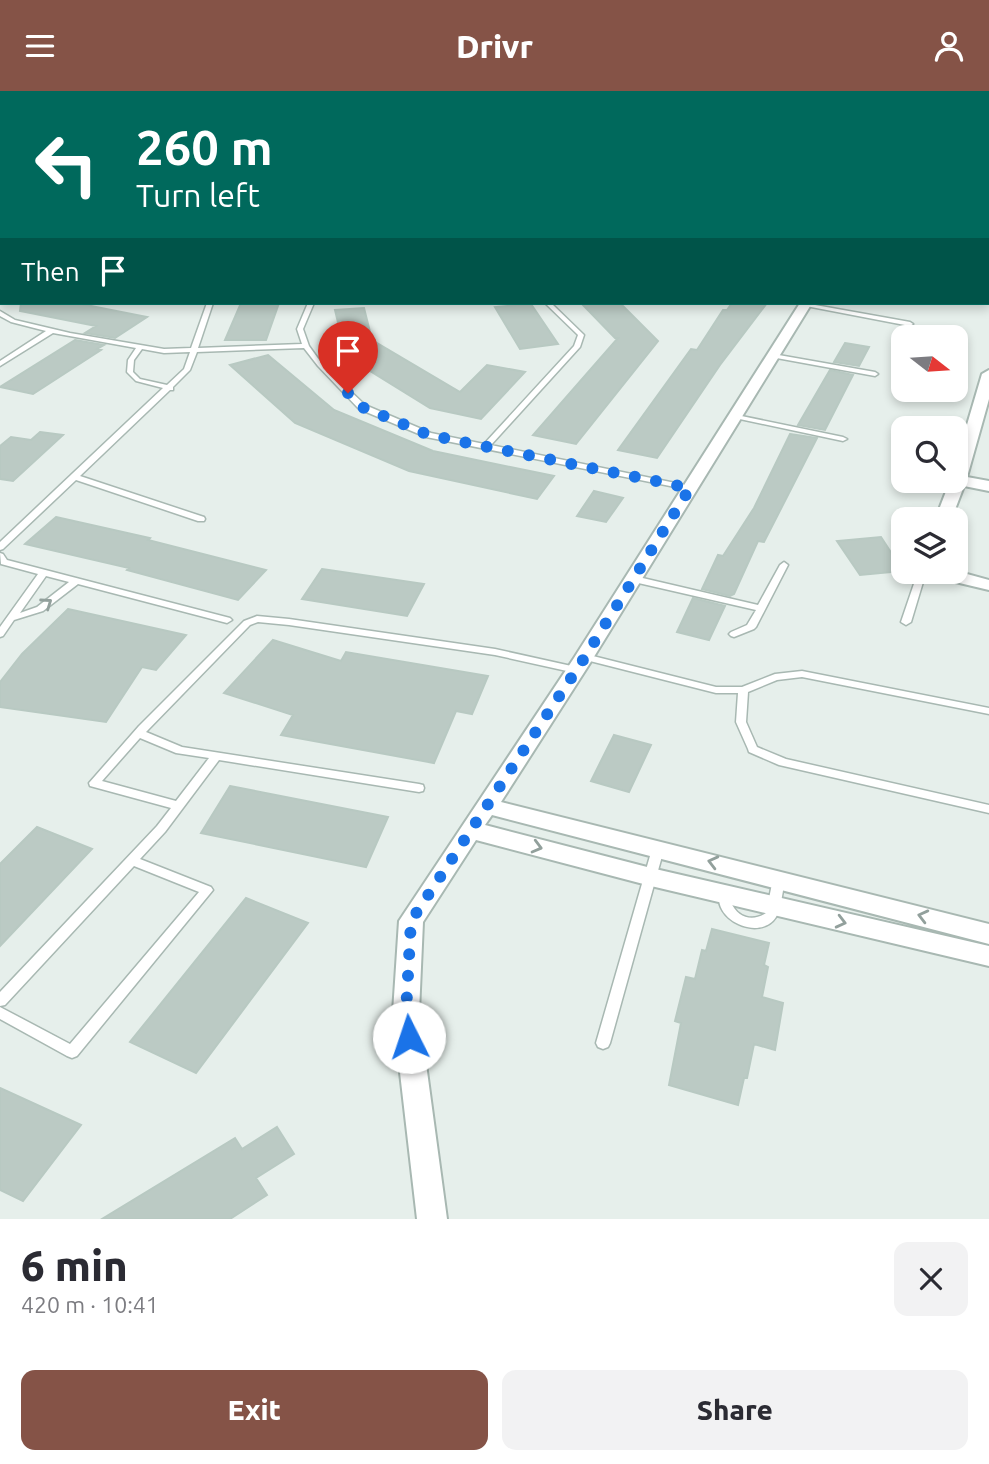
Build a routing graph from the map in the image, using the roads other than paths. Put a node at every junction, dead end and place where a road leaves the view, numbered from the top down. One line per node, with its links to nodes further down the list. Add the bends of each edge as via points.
1 (210, 305): 11 (lane)
2 (311, 305): 9 (lane, via 300,329)
3 (550, 305): 20 (lane, via 581,335 577,347)
4 (805, 305): 12 (street)
5 (816, 305): 7 (lane)
6 (0, 313): 8 (lane)
7 (910, 324)
8 (51, 331): 10 (lane); 13 (lane)
9 (306, 346): 11 (lane); 20 (lane, via 362,407 429,435)
10 (140, 348): 11 (lane); 16 (lane, via 131,360 130,372 138,380)
11 (194, 351): 16 (lane, via 187,370)
12 (773, 356): 14 (lane); 17 (street)
13 (0, 364)
14 (875, 374)
15 (989, 374): 19 (street)
16 (170, 388): 21 (lane)
17 (735, 416): 18 (lane); 24 (street)
18 (843, 439)
19 (968, 446)
20 (485, 447): 24 (lane)
21 (75, 477): 25 (lane); 26 (lane)
22 (968, 482): 23 (street)
23 (989, 486)
24 (690, 488): 30 (street)
25 (201, 519)
26 (0, 547)
27 (0, 556): 29 (lane, via 4,562)
28 (784, 565): 35 (lane)
29 (44, 572): 32 (lane); 36 (lane)
30 (634, 579): 35 (lane); 41 (street)
31 (968, 580): 34 (street)
32 (76, 581): 36 (lane, one-way to 32, via 40,609); 37 (lane)
33 (918, 584): 38 (lane)
34 (989, 585)
35 (761, 608): 40 (lane, via 751,627)
36 (13, 618): 39 (lane)
37 (227, 621)
38 (906, 622)
39 (0, 634)
40 (734, 634)
41 (580, 663): 42 (lane, via 716,690); 44 (lane, via 257,619 247,623); 48 (street)
42 (743, 690): 43 (lane, via 775,677 802,674); 49 (lane, via 741,722 753,749 783,762)
43 (989, 711)
44 (139, 733): 45 (lane, via 180,750); 47 (lane, via 94,783)
45 (217, 755): 46 (lane); 47 (lane)
46 (419, 788)
47 (178, 806): 52 (lane)
48 (486, 806): 50 (street); 51 (street)
49 (989, 809)
50 (471, 830): 53 (street, one-way to 53); 61 (street, via 411,921 406,1012)
51 (658, 849): 53 (lane); 54 (street, one-way to 51)
52 (131, 860): 58 (lane); 59 (lane, via 207,890 72,1052)
53 (651, 877): 55 (street); 60 (lane)
54 (779, 879): 55 (lane); 56 (street, one-way to 54)
55 (775, 906): 57 (street, one-way to 57)
56 (989, 934)
57 (989, 956)
58 (0, 1001)
59 (0, 1013)
60 (603, 1043)
61 (432, 1219)

